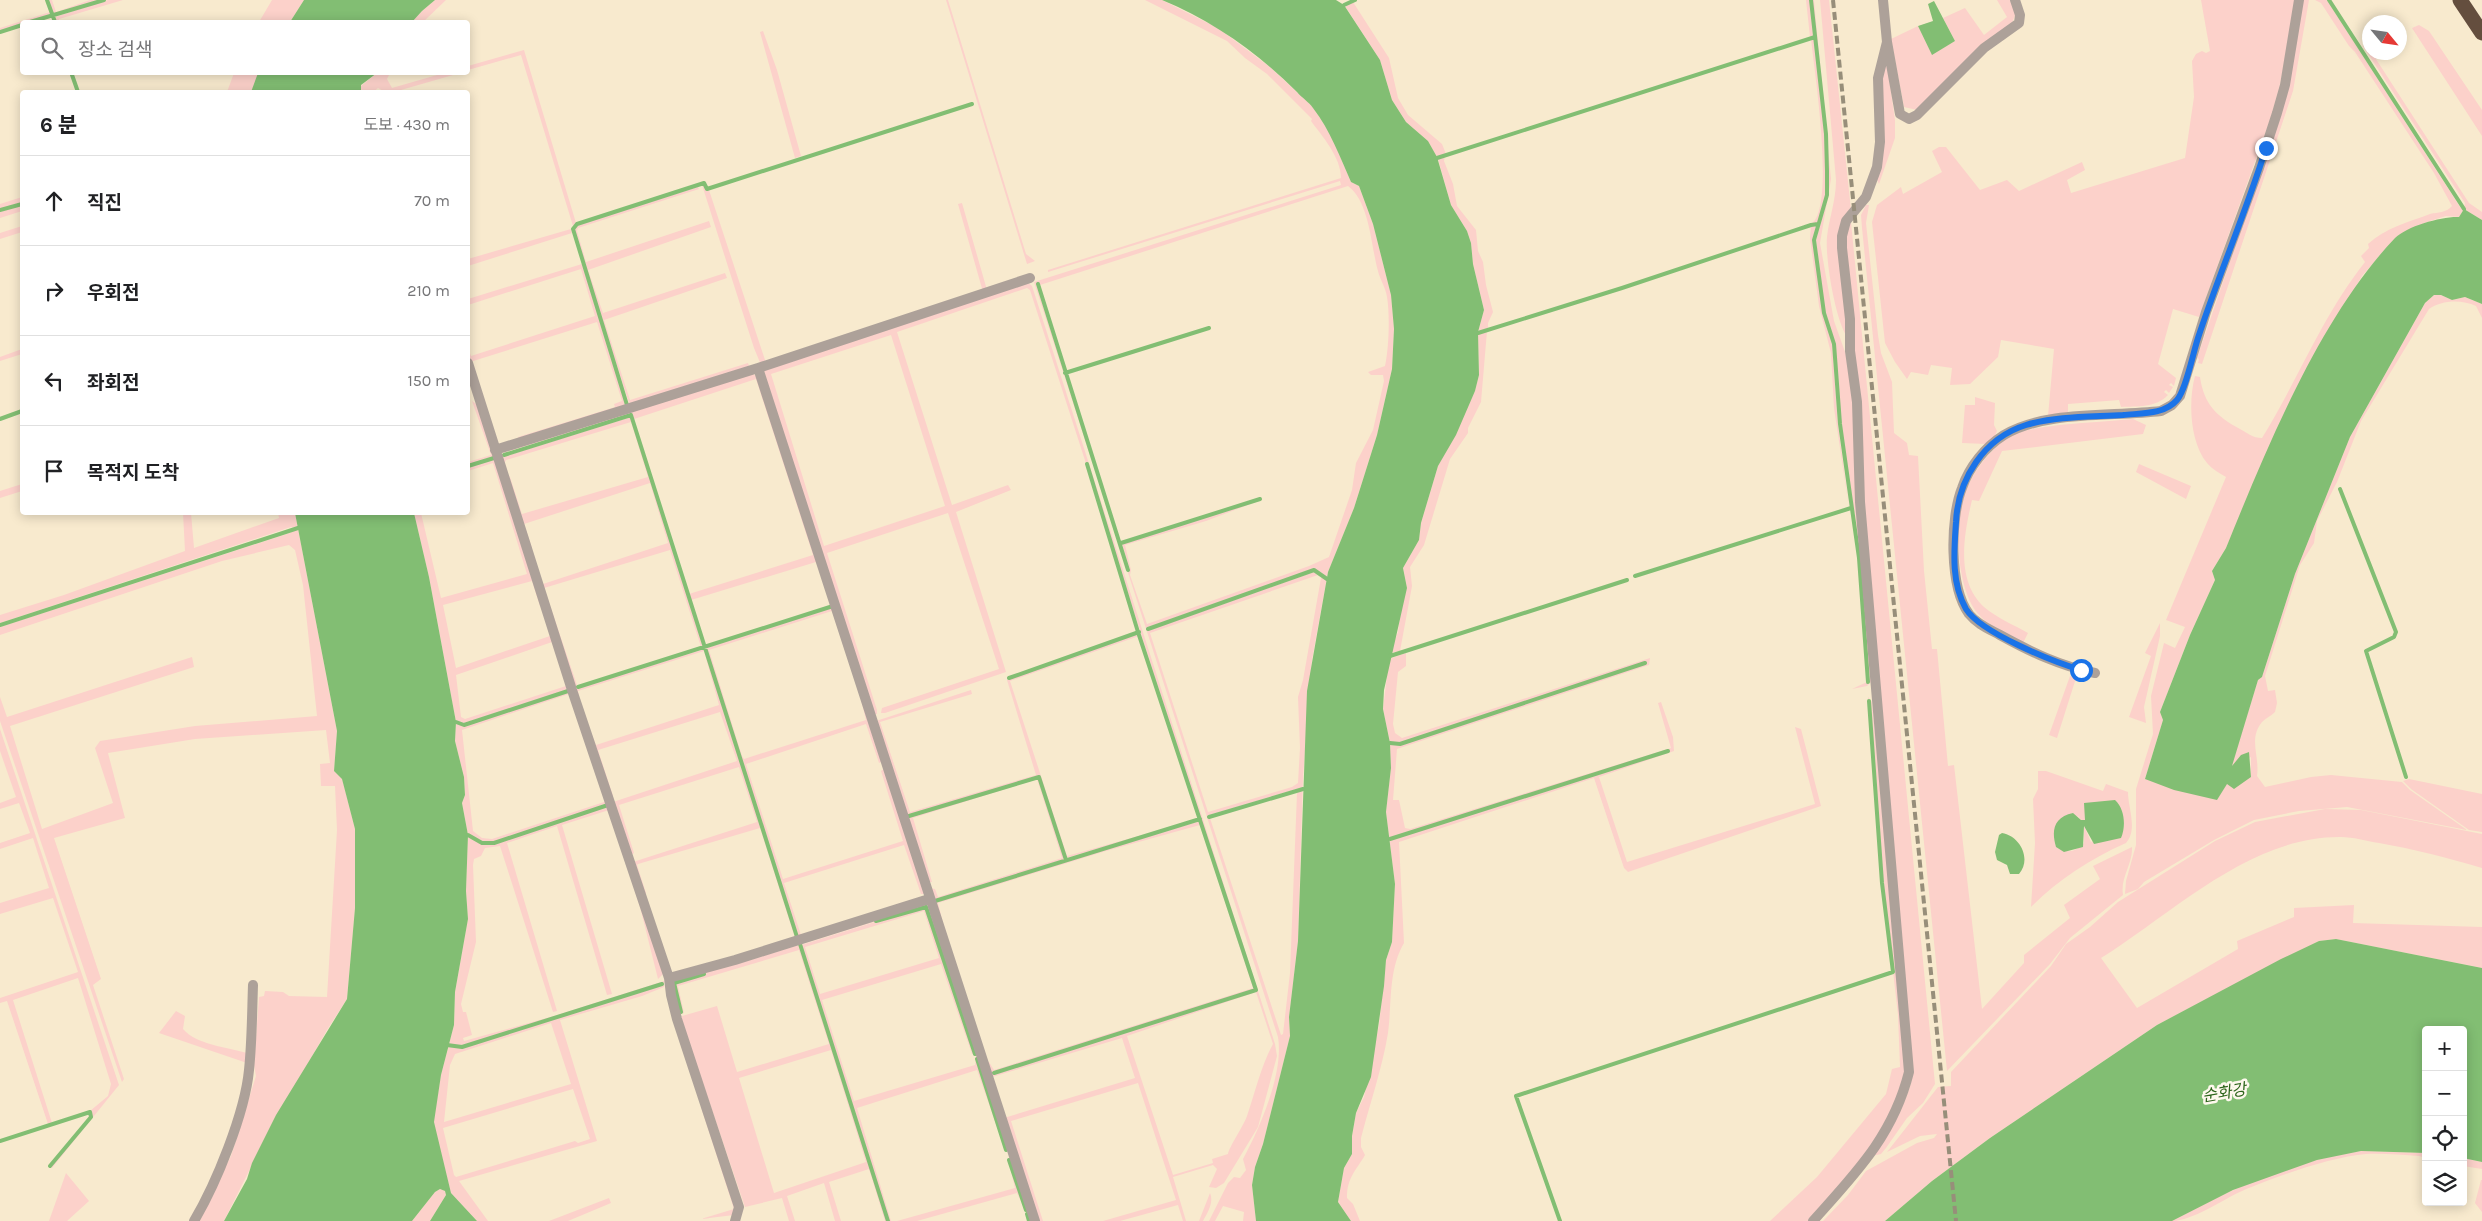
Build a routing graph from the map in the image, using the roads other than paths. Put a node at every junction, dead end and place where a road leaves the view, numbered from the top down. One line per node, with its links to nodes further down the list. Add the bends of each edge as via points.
1 (1883, 0): 6 (street)
2 (2015, 0): 6 (street, via 2019,23 1984,48 1917,115 1909,119 1900,114)
3 (2299, 0): 11 (street, via 2285,85 2277,113 2180,396 2161,411 2054,420 2020,427 1998,439 1985,451 1961,488 1954,560 1957,587 1969,613 1985,627 2046,659)
4 (2460, 0): 5 (highway)
5 (2482, 33)
6 (1887, 42): 18 (street, via 1878,78 1878,167 1866,198 1846,222 1842,248 1909,1072 1901,1098 1875,1148)
7 (1030, 278): 8 (street)
8 (758, 368): 10 (street); 12 (street)
9 (470, 369): 10 (street)
10 (495, 450): 13 (street)
11 (2095, 673)
12 (929, 899): 13 (street, via 744,958); 17 (street)
13 (669, 978): 16 (street, via 670,995 739,1207)
14 (253, 985): 15 (street, via 247,1081 222,1165)
15 (194, 1221)
16 (735, 1221)
17 (1035, 1221)
18 (1814, 1221)

